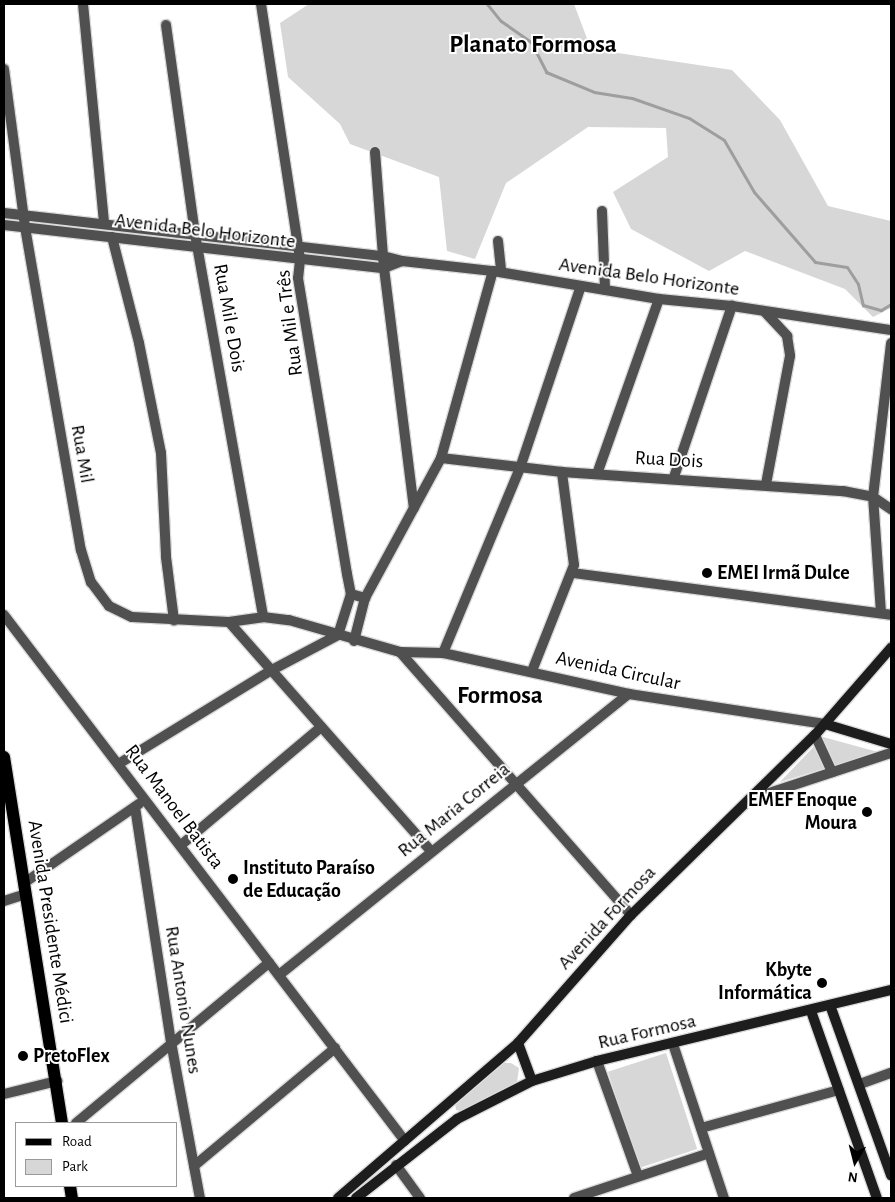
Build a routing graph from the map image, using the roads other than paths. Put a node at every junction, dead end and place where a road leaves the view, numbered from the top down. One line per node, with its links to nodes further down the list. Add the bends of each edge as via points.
1 (83, 4): 9 (street)
2 (261, 4): 15 (street, Rua Mil e Três)
3 (166, 25): 12 (street, Rua Mil e Dois)
4 (4, 69): 8 (street, Rua Mil)
5 (375, 152): 17 (street)
6 (602, 211): 23 (street)
7 (4, 212): 8 (street, Avenida Belo Horizonte)
8 (23, 214): 9 (street, Avenida Belo Horizonte); 11 (street, Rua Mil)
9 (104, 222): 12 (street, Avenida Belo Horizonte)
10 (4, 224): 11 (street, Avenida Belo Horizonte)
11 (25, 227): 13 (street, Avenida Belo Horizonte); 45 (street, Rua Mil, via 86,569 98,595 121,614)
12 (195, 234): 15 (street, Avenida Belo Horizonte); 16 (street, Rua Mil e Dois)
13 (112, 237): 16 (street, Avenida Belo Horizonte); 45 (street, via 139,343 161,453 166,557)
14 (498, 241): 21 (street)
15 (298, 245): 17 (street, Avenida Belo Horizonte); 18 (street, Rua Mil e Três)
16 (198, 247): 18 (street, Avenida Belo Horizonte); 44 (street, Rua Mil e Dois)
17 (383, 256): 19 (street, Avenida Belo Horizonte); 20 (street)
18 (300, 260): 20 (street, Avenida Belo Horizonte); 40 (street, Rua Mil e Três, via 298,278)
19 (402, 261): 20 (street, Avenida Belo Horizonte); 21 (street, Avenida Belo Horizonte)
20 (384, 268): 37 (street)
21 (497, 272): 22 (street, Avenida Belo Horizonte); 30 (street)
22 (581, 286): 23 (street, Avenida Belo Horizonte); 31 (street)
23 (605, 290): 24 (street, Avenida Belo Horizonte)
24 (659, 299): 25 (street, Avenida Belo Horizonte); 33 (street)
25 (732, 306): 26 (street, Avenida Belo Horizonte); 34 (street)
26 (765, 312): 27 (street, Avenida Belo Horizonte); 35 (street, via 787,336 790,356)
27 (891, 330)
28 (891, 343): 29 (street)
29 (889, 392): 36 (street)
30 (441, 458): 31 (street, Rua Dois); 37 (street)
31 (520, 468): 32 (street, Rua Dois); 51 (street)
32 (562, 472): 33 (street, Rua Dois); 39 (street)
33 (596, 474): 34 (street, Rua Dois)
34 (674, 477): 35 (street, Rua Dois)
35 (766, 484): 36 (street, Rua Dois)
36 (873, 497): 38 (street, Rua Dois); 43 (street)
37 (414, 509): 41 (street)
38 (891, 509)
39 (573, 573): 43 (street); 53 (street)
40 (351, 594): 41 (street); 47 (street)
41 (365, 598): 48 (street)
42 (4, 614): 61 (street, Rua Manoel Batista)
43 (886, 614)
44 (263, 617): 46 (street, Rua Mil); 47 (street, Rua Mil, via 310,624)
45 (174, 620): 46 (street, Rua Mil)
46 (229, 622): 52 (street)
47 (338, 635): 48 (street, Avenida Circular); 52 (street)
48 (354, 640): 50 (street, Avenida Circular)
49 (891, 648): 55 (main road, Avenida Formosa)
50 (400, 652): 51 (street, Avenida Circular); 63 (street)
51 (444, 652): 53 (street, Avenida Circular)
52 (270, 671): 56 (street); 61 (street)
53 (532, 671): 54 (street, Avenida Circular)
54 (630, 694): 55 (street, Avenida Circular); 63 (street, Rua Maria Correia)
55 (826, 724): 57 (main road, Avenida Formosa); 58 (main road, Avenida Circular)
56 (321, 727): 67 (street); 68 (street)
57 (815, 735): 62 (street); 65 (main road, Avenida Formosa)
58 (891, 744)
59 (891, 753): 62 (street)
60 (4, 757): 69 (main road, Avenida Presidente Médici)
61 (120, 762): 64 (street, Rua Manoel Batista)
62 (832, 772): 65 (street)
63 (516, 783): 68 (street, Rua Maria Correia); 71 (street)
64 (146, 799): 66 (street); 67 (street, Rua Manoel Batista)
65 (751, 799): 71 (main road, Avenida Formosa)
66 (135, 807): 69 (street); 77 (street, Rua Antonio Nunes)
67 (180, 845): 72 (street, Rua Manoel Batista)
68 (430, 851): 73 (street, Rua Maria Correia)
69 (25, 888): 70 (street); 83 (main road, Avenida Presidente Médici)
70 (4, 900)
71 (631, 915): 78 (main road, Avenida Formosa)
72 (270, 963): 73 (street, Rua Manoel Batista); 77 (street)
73 (279, 975): 80 (street, Rua Manoel Batista)
74 (891, 990): 75 (main road, Rua Formosa)
75 (830, 1005): 76 (main road, Rua Formosa); 85 (main road)
76 (811, 1011): 79 (main road, Rua Formosa); 86 (main road)
77 (171, 1042): 91 (street); 96 (street, Rua Antonio Nunes)
78 (518, 1043): 84 (main road); 88 (main road, Avenida Formosa)
79 (673, 1044): 81 (main road, Rua Formosa); 92 (street)
80 (335, 1048): 93 (street, Rua Manoel Batista); 96 (street)
81 (597, 1061): 84 (main road, Rua Formosa); 98 (street)
82 (891, 1073): 85 (street)
83 (57, 1081): 87 (street); 90 (main road, Avenida Presidente Médici)
84 (532, 1081): 89 (main road)
85 (860, 1084): 97 (main road)
86 (839, 1090): 92 (street); 105 (main road)
87 (4, 1094)
88 (447, 1107): 89 (main road); 93 (main road, Avenida Formosa)
89 (457, 1119): 95 (main road)
90 (62, 1122)
91 (77, 1122)
92 (701, 1128): 94 (street)
93 (405, 1141): 100 (main road, Avenida Formosa)
94 (709, 1153): 98 (street); 104 (street)
95 (396, 1165): 101 (main road); 102 (street)
96 (194, 1166): 99 (street, Rua Antonio Nunes)
97 (891, 1175)
98 (638, 1176): 103 (street)
99 (200, 1198)
100 (339, 1198)
101 (356, 1198)
102 (420, 1198)
103 (574, 1198)
104 (724, 1198)
105 (877, 1198)

